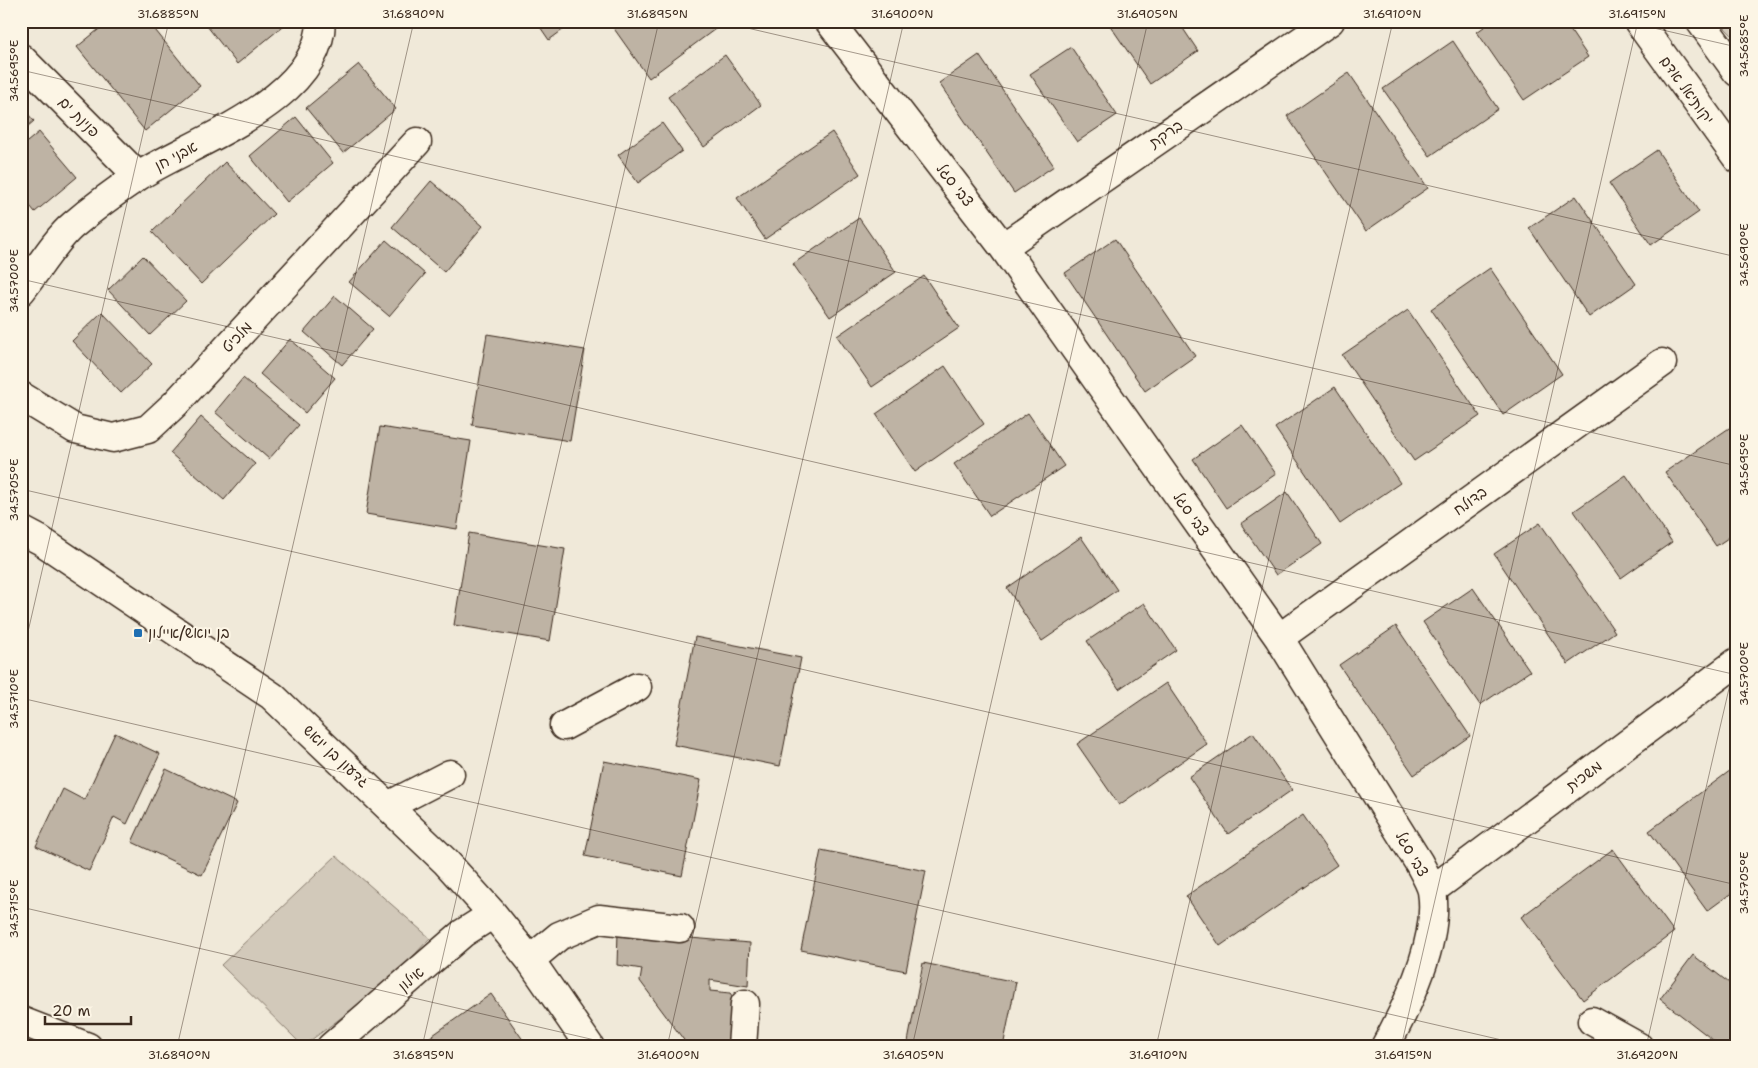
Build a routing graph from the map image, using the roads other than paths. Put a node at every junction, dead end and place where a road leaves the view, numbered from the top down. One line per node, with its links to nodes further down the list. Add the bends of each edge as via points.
1 (321, 21): 10 (street, אבני חן, via 321,36 298,77 244,120)
2 (829, 21): 11 (street, צבי סגל)
3 (1330, 21): 11 (street, ברקת)
4 (1638, 21): 9 (street, יקותיאל אדם)
5 (1700, 21): 7 (street)
6 (21, 58): 10 (street, פנינת ים)
7 (1737, 72)
8 (417, 142): 14 (street, מלכיט, via 176,403 148,429 113,438 74,429)
9 (1737, 158)
10 (138, 176): 12 (street, אבני חן, via 72,226)
11 (1003, 247): 16 (street, צבי סגל)
12 (21, 290)
13 (1662, 363): 16 (street, בדולח)
14 (21, 396)
15 (21, 530): 21 (street, גדעון בן יואש, via 272,696)
16 (1279, 638): 22 (street, צבי סגל, via 1419,863)
17 (1737, 662): 22 (street, משכית)
18 (637, 687): 19 (street)
19 (564, 726)
20 (450, 774): 21 (street)
21 (388, 806): 23 (street, גדעון בן יואש, via 446,862)
22 (1432, 890): 33 (street, צבי סגל, via 1432,920 1423,963)
23 (493, 914): 25 (street, גדעון בן יואש); 30 (street, אילון, via 463,933)
24 (680, 928): 25 (street, via 599,919 559,936)
25 (530, 960): 31 (street, גדעון בן יואש)
26 (745, 1004): 32 (street)
27 (21, 1020): 29 (street)
28 (1592, 1021): 34 (street)
29 (88, 1047)
30 (331, 1047)
31 (590, 1047)
32 (742, 1047)
33 (1385, 1047)
34 (1639, 1047)

